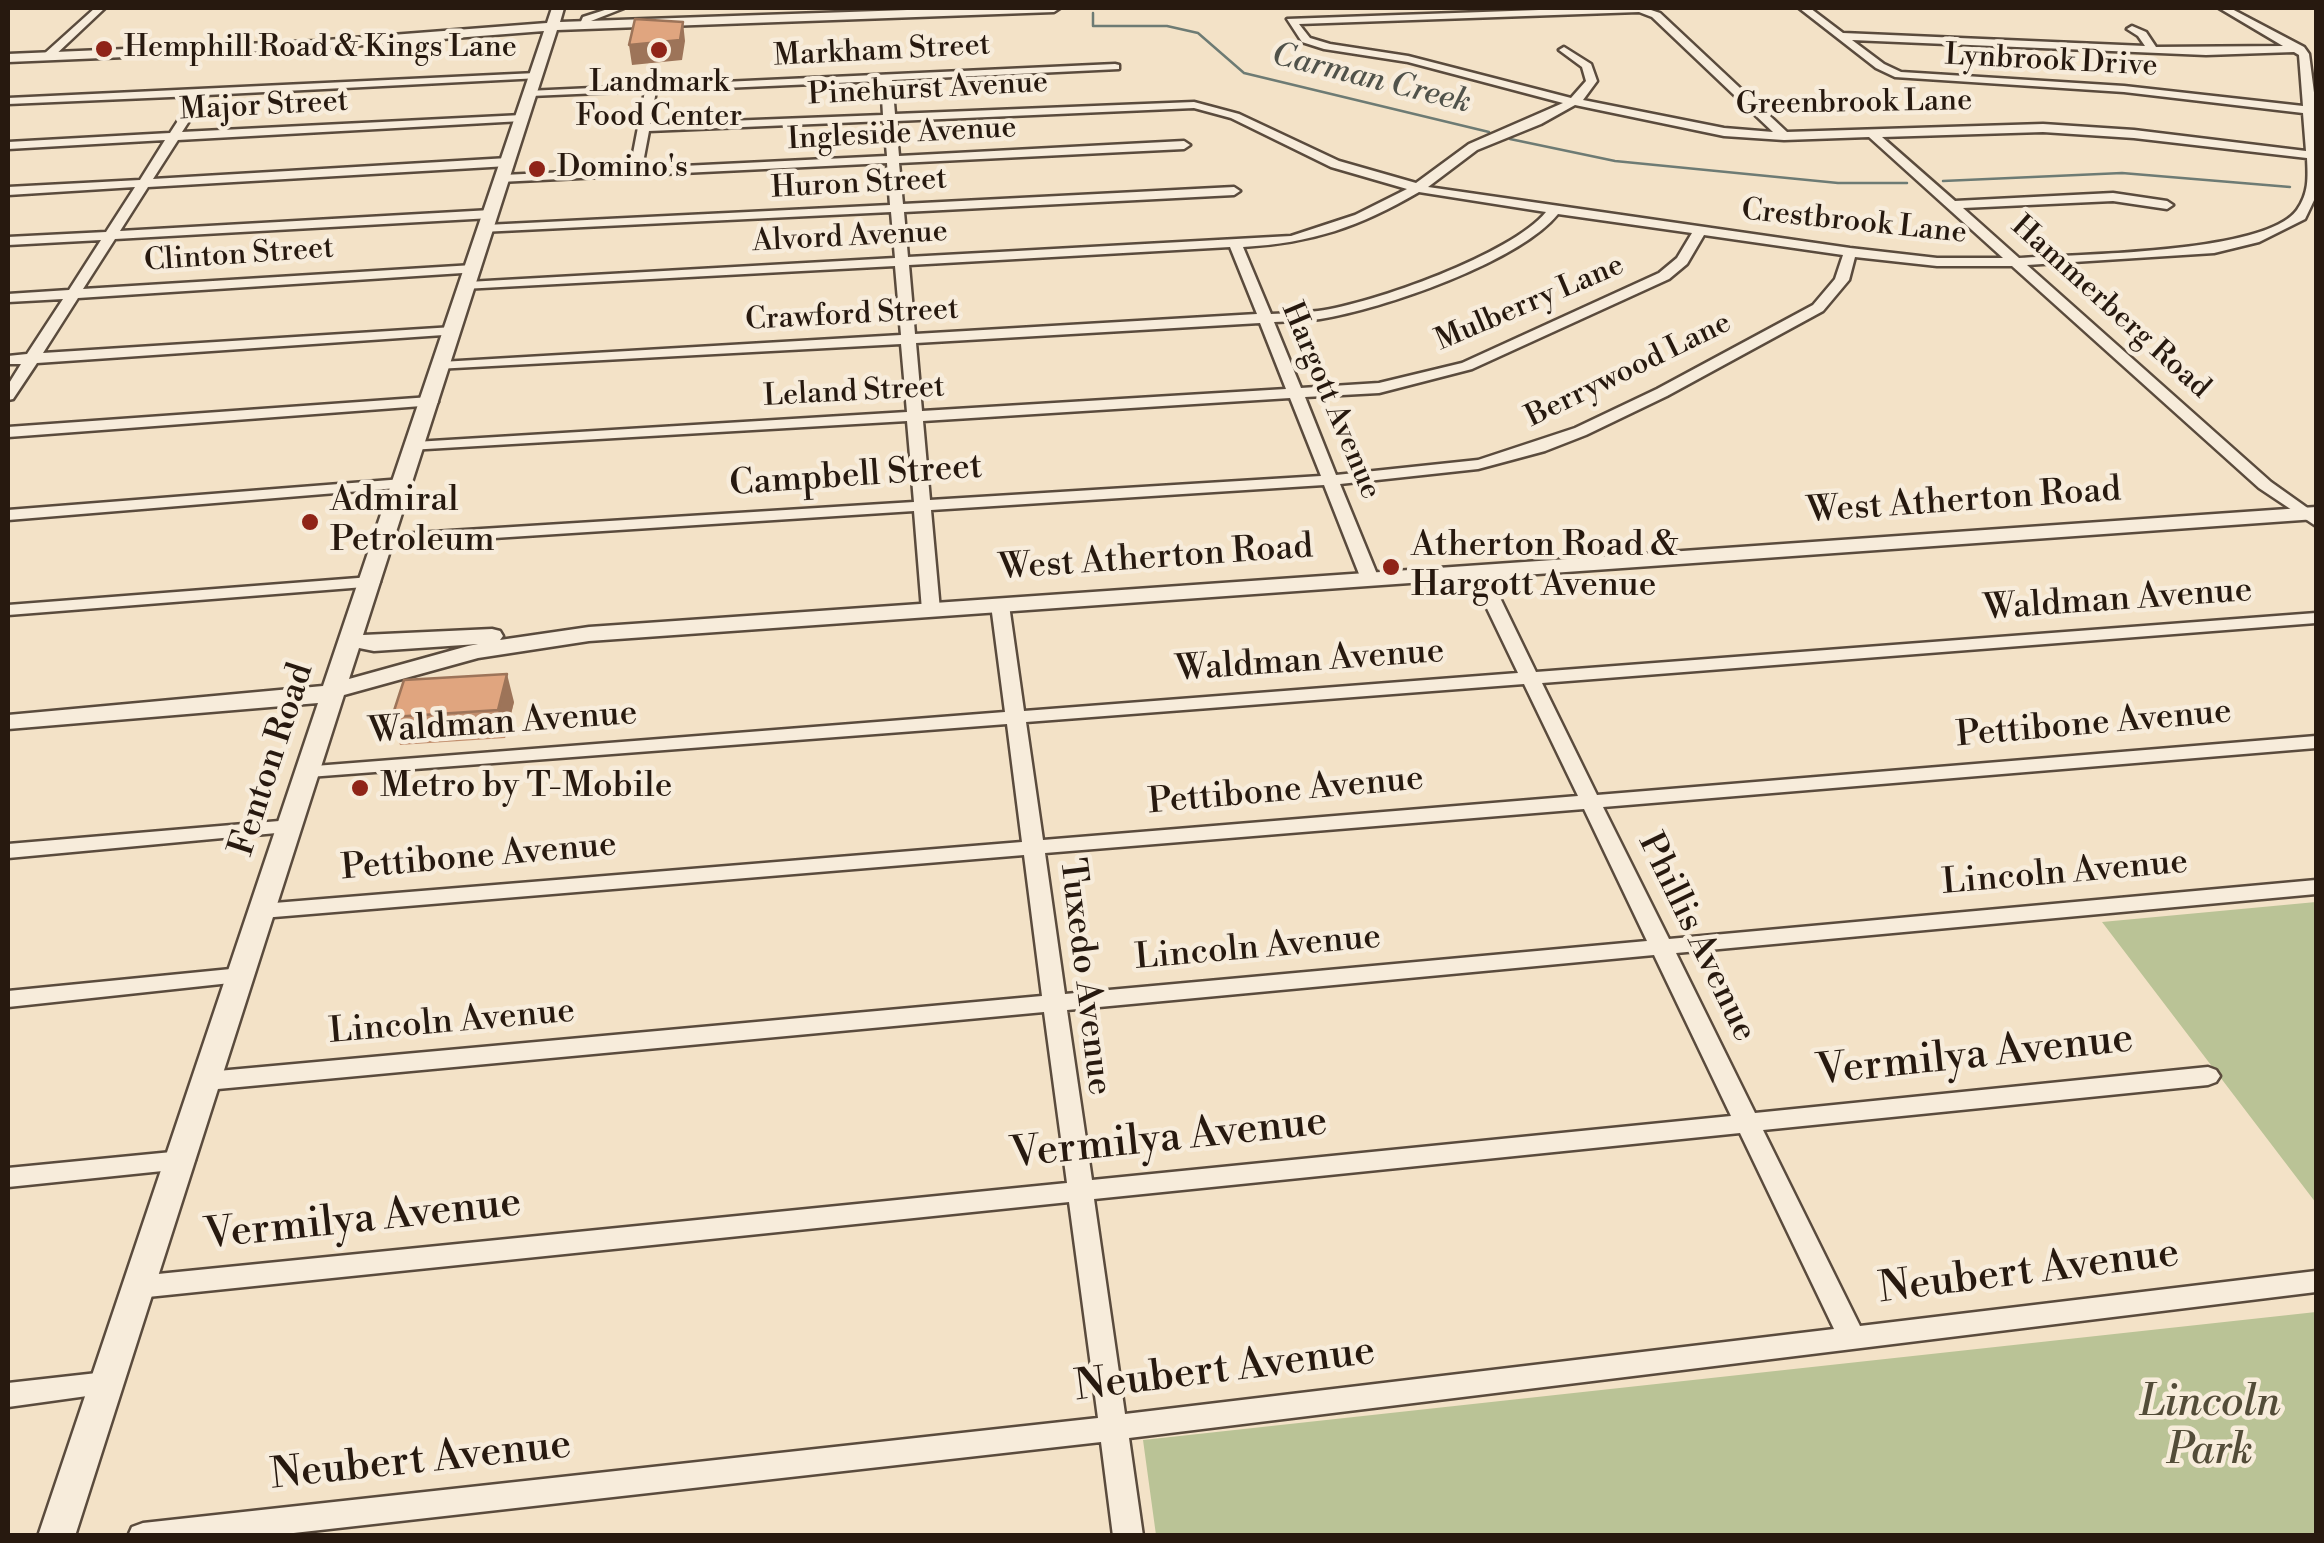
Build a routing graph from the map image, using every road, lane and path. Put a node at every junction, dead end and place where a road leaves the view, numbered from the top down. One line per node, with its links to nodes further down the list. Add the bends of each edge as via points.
1 (100, 8): 13 (street)
2 (558, 8): 11 (street, Fenton Road)
3 (619, 8): 10 (street)
4 (1054, 8): 8 (street)
5 (1623, 8): 28 (street, Greenbrook Lane, via 1291,22 1306,40 1328,47 1438,65); 36 (street, via 1656,15)
6 (1804, 8): 14 (street, Lynbrook Drive)
7 (2224, 8): 16 (street)
8 (1003, 9): 9 (street)
9 (873, 11): 10 (street)
10 (584, 26): 11 (street)
11 (552, 27): 19 (street); 24 (street, Fenton Road)
12 (2132, 29): 18 (street)
13 (82, 32): 19 (street, via 85,40); 20 (street)
14 (1840, 36): 18 (street); 30 (street, Lynbrook Drive, via 1888,72 1913,78 2124,89)
15 (2316, 48): 16 (street)
16 (2299, 49): 18 (street); 30 (street, Crestbrook Lane, via 2308,64)
17 (1564, 50): 28 (street, via 1592,76)
18 (2153, 50)
19 (72, 55): 20 (street)
20 (48, 56): 21 (street)
21 (8, 58)
22 (1115, 67): 23 (street, Markham Street)
23 (886, 77): 25 (street, Markham Street); 31 (street)
24 (533, 85): 25 (street, Markham Street); 26 (street, Markham Street); 32 (street, Fenton Road)
25 (651, 88): 33 (street)
26 (202, 92): 27 (street, Markham Street); 35 (street)
27 (8, 101)
28 (1572, 101): 36 (street, Greenbrook Lane, via 1724,132); 44 (street, Alvord Avenue, via 1540,123 1470,148)
29 (1214, 110): 31 (street, Pinehurst Avenue, via 1173,104); 44 (street, Crestbrook Lane, via 1336,164)
30 (2312, 110): 39 (street, Crestbrook Lane)
31 (890, 116): 33 (street, Pinehurst Avenue); 40 (street)
32 (522, 118): 35 (street, Major Street); 41 (street, Fenton Road)
33 (644, 128): 42 (street)
34 (1870, 132): 36 (street, Greenbrook Lane); 39 (street, Greenbrook Lane, via 2043,128); 47 (street, Hammerberg Road)
35 (174, 136): 37 (street, Major Street); 43 (street)
36 (1784, 136)
37 (8, 145)
38 (1184, 145): 40 (street, Ingleside Avenue)
39 (2314, 156): 58 (street, Crestbrook Lane, via 2314,186 2300,216 2254,239 2168,254)
40 (894, 160): 42 (street, Ingleside Avenue); 49 (street)
41 (505, 171): 42 (street, Ingleside Avenue); 43 (street, Ingleside Avenue); 51 (street, Fenton Road)
42 (635, 173)
43 (145, 183): 46 (street, Ingleside Avenue); 53 (street)
44 (1416, 188): 50 (street, Crestbrook Lane); 55 (street, Alvord Avenue, via 1326,232)
45 (1234, 190): 49 (street, Huron Street)
46 (8, 191)
47 (1955, 205): 48 (street, via 2113,196); 58 (street, Hammerberg Road)
48 (2167, 205)
49 (898, 208): 51 (street, Huron Street); 57 (street)
50 (1555, 210): 52 (street, Crestbrook Lane); 62 (street, Crawford Street, via 1536,233 1376,303)
51 (489, 221): 53 (street, Huron Street); 59 (street, Fenton Road)
52 (1701, 230): 56 (street, Crestbrook Lane); 68 (street, Mulberry Lane, via 1664,276 1467,366 1379,388)
53 (111, 235): 54 (street, Huron Street); 60 (street)
54 (8, 241)
55 (1236, 245): 57 (street, Alvord Avenue); 62 (street, Hargott Avenue)
56 (1850, 252): 58 (street, Crestbrook Lane); 74 (street, Berrywood Lane, via 1842,280 1818,308 1544,447 1433,472)
57 (904, 262): 59 (street, Alvord Avenue); 64 (street)
58 (2016, 262): 78 (street, Hammerberg Road, via 2265,484)
59 (470, 278): 60 (street, Clinton Street); 63 (street, Fenton Road)
60 (73, 294): 61 (street, Clinton Street); 65 (street)
61 (8, 298)
62 (1266, 320): 64 (street, Crawford Street); 68 (street, Hargott Avenue)
63 (453, 331): 65 (street); 67 (street, Fenton Road)
64 (910, 340): 67 (street, Crawford Street); 71 (street)
65 (32, 359): 66 (street); 69 (street)
66 (8, 360)
67 (441, 366): 70 (street, Fenton Road)
68 (1297, 394): 71 (street, Leland Street); 74 (street, Hargott Avenue)
69 (8, 396)
70 (430, 402): 72 (street); 73 (street, Fenton Road)
71 (917, 417): 73 (street, Leland Street); 76 (street)
72 (8, 432)
73 (415, 447): 75 (street, Fenton Road)
74 (1332, 480): 76 (street, Campbell Street); 81 (street, Hargott Avenue)
75 (403, 484): 77 (street); 79 (street, Fenton Road)
76 (924, 506): 79 (street, Campbell Street); 85 (street)
77 (8, 514)
78 (2312, 516): 80 (street, West Atherton Road)
79 (384, 540): 82 (street, Fenton Road)
80 (1478, 571): 81 (street, West Atherton Road); 89 (street, Phillis Avenue)
81 (1370, 579): 83 (street, West Atherton Road)
82 (371, 582): 84 (street); 87 (street, Fenton Road)
83 (1000, 605): 85 (street, West Atherton Road); 91 (street, Tuxedo Avenue)
84 (8, 610)
85 (931, 610): 88 (street, West Atherton Road)
86 (2316, 618): 89 (street, Waldman Avenue)
87 (352, 640): 88 (street); 90 (street, Fenton Road)
88 (532, 640): 90 (street, West Atherton Road)
89 (1529, 678): 91 (street, Waldman Avenue); 95 (street, Phillis Avenue)
90 (334, 694): 92 (street, West Atherton Road); 94 (street, Fenton Road)
91 (1015, 718): 94 (street, Waldman Avenue); 97 (street, Tuxedo Avenue)
92 (8, 722)
93 (2316, 742): 95 (street, Pettibone Avenue)
94 (309, 771): 96 (street, Fenton Road)
95 (1590, 801): 97 (street, Pettibone Avenue); 101 (street, Phillis Avenue)
96 (291, 826): 98 (street); 100 (street, Fenton Road)
97 (1032, 848): 100 (street, Pettibone Avenue); 104 (street, Tuxedo Avenue)
98 (8, 850)
99 (2316, 887): 101 (street, Lincoln Avenue)
100 (262, 911): 102 (street, Fenton Road)
101 (1661, 947): 104 (street, Lincoln Avenue); 107 (street, Phillis Avenue)
102 (241, 976): 103 (street); 106 (street, Fenton Road)
103 (8, 999)
104 (1052, 1004): 106 (street, Lincoln Avenue); 110 (street, Tuxedo Avenue)
105 (2208, 1076): 107 (street, Vermilya Avenue)
106 (207, 1080): 108 (street, Fenton Road)
107 (1747, 1123): 110 (street, Vermilya Avenue); 113 (street, Phillis Avenue)
108 (182, 1160): 109 (street); 112 (street, Fenton Road)
109 (8, 1178)
110 (1077, 1192): 112 (street, Vermilya Avenue); 116 (street, Tuxedo Avenue)
111 (2316, 1282): 113 (street, Neubert Avenue)
112 (138, 1287): 114 (street, Fenton Road)
113 (1851, 1336): 116 (street, Neubert Avenue)
114 (106, 1384): 115 (street); 117 (street, Fenton Road)
115 (8, 1395)
116 (1113, 1428): 118 (street, Neubert Avenue); 119 (street, Tuxedo Avenue)
117 (56, 1536)
118 (143, 1536)
119 (1128, 1536)

